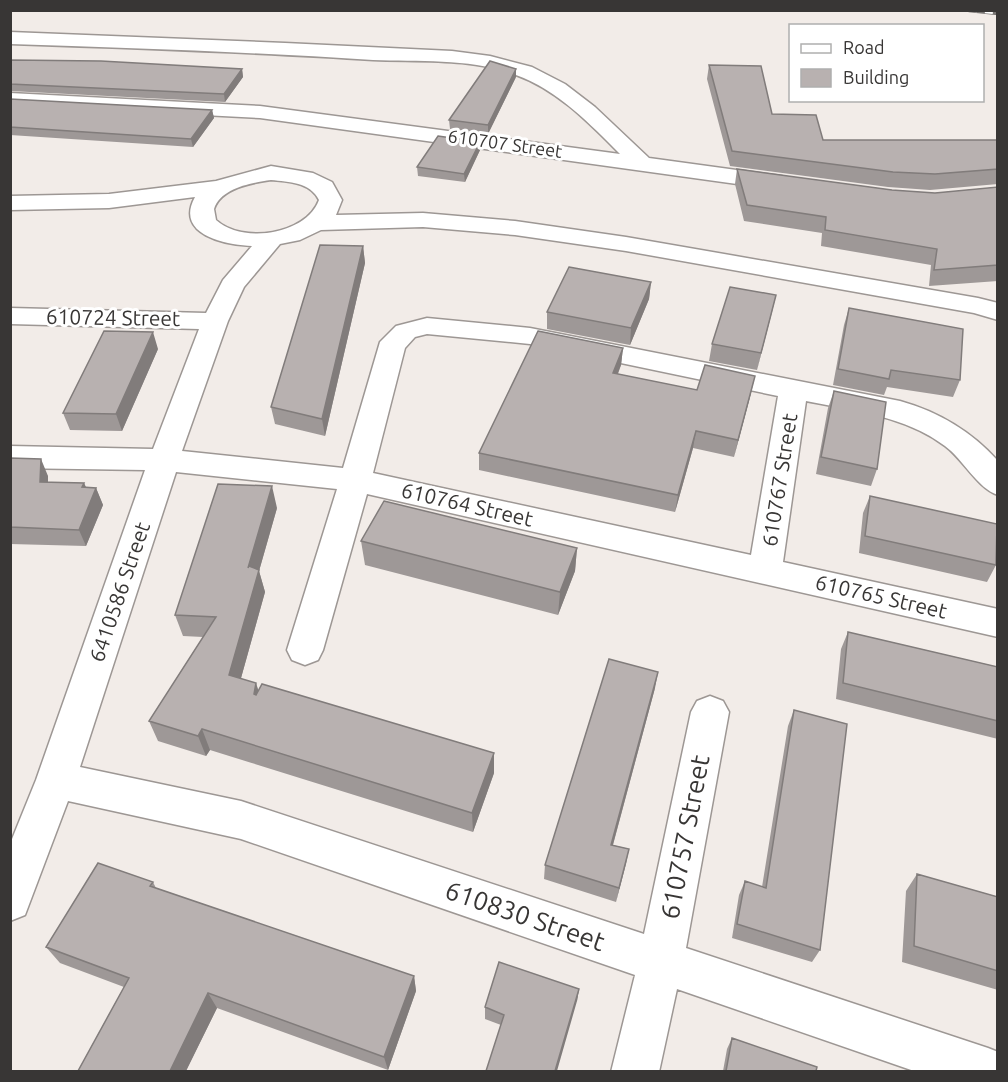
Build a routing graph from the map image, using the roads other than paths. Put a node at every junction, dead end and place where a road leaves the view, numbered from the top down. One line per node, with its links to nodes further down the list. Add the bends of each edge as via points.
1 (10, 38): 3 (street, via 263,46 485,61 524,70 557,86)
2 (10, 99): 3 (street, 610707 Street, via 260,112)
3 (641, 163): 4 (street, 610707 Street)
4 (802, 186)
5 (220, 188): 6 (street, via 253,176 289,174 312,180); 7 (street); 9 (street, via 205,202)
6 (345, 197): 10 (street); 11 (street, via 331,199)
7 (109, 201): 8 (street); 9 (street)
8 (10, 203)
9 (204, 219): 12 (street)
10 (423, 220): 11 (street); 15 (street, via 626,244)
11 (318, 223): 13 (street, via 289,237)
12 (227, 237): 13 (street); 14 (street)
13 (271, 240): 14 (street)
14 (232, 285): 17 (street, 6410586 Street)
15 (991, 308)
16 (10, 316): 17 (street, 610724 Street)
17 (216, 321): 20 (street, 6410586 Street)
18 (794, 388): 21 (street, via 530,336 413,327 403,331 391,348); 22 (street, via 900,411 933,423 961,441); 23 (street, 610767 Street)
19 (10, 457): 20 (street, 610764 Street)
20 (164, 460): 21 (street, 610764 Street); 27 (street, 6410586 Street)
21 (355, 480): 23 (street, 610764 Street); 25 (street)
22 (998, 484)
23 (765, 571): 24 (street, 610765 Street)
24 (998, 623)
25 (305, 650)
26 (710, 711): 29 (street, 610757 Street)
27 (56, 780): 28 (street, 6410586 Street); 29 (street, 610830 Street, via 242,820)
28 (10, 900)
29 (661, 962): 30 (street, 610757 Street); 31 (street, 610830 Street)
30 (634, 1071)
31 (988, 1071)

